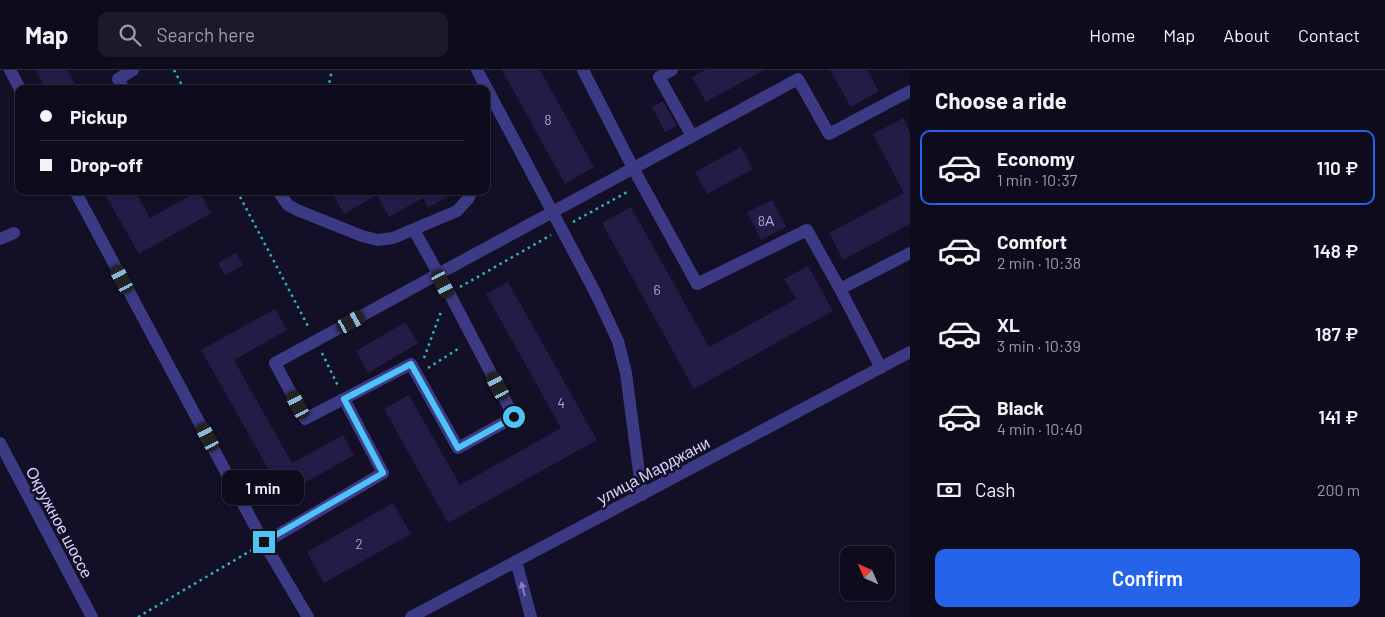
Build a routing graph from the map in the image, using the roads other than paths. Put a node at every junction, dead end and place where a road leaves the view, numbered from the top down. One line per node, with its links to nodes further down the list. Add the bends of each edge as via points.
1 (10, 70): 6 (street)
2 (133, 70): 7 (street, via 118,79)
3 (477, 70): 8 (street)
4 (583, 70): 12 (street)
5 (672, 70): 11 (street, via 659,77)
6 (18, 85)
7 (122, 85)
8 (485, 85)
9 (910, 91): 11 (street, via 829,134 798,79)
10 (490, 94): 16 (street)
11 (692, 136): 12 (street)
12 (633, 168): 16 (street); 22 (street, via 697,284 807,230)
13 (77, 195): 28 (street)
14 (281, 195): 17 (street, via 297,210 362,236 378,240)
15 (470, 195): 17 (street, via 457,211)
16 (552, 211): 21 (street); 27 (street, via 618,342 626,373)
17 (414, 230): 21 (street)
18 (14, 233): 19 (street)
19 (0, 239)
20 (910, 253): 22 (street)
21 (438, 274): 25 (street, via 275,363 305,419); 25 (street, via 514,417 458,448 411,364)
22 (840, 289): 24 (street)
23 (910, 352): 24 (street, улица Марджани)
24 (881, 368): 27 (street, улица Марджани)
25 (344, 399): 28 (street, via 383,473)
26 (0, 443): 30 (street, Окружное шоссе)
27 (642, 495): 29 (street, улица Марджани)
28 (264, 542): 31 (street)
29 (516, 561): 32 (street, улица Марджани); 33 (street, one-way to 29)
30 (92, 617)
31 (308, 617)
32 (411, 617)
33 (531, 617)

